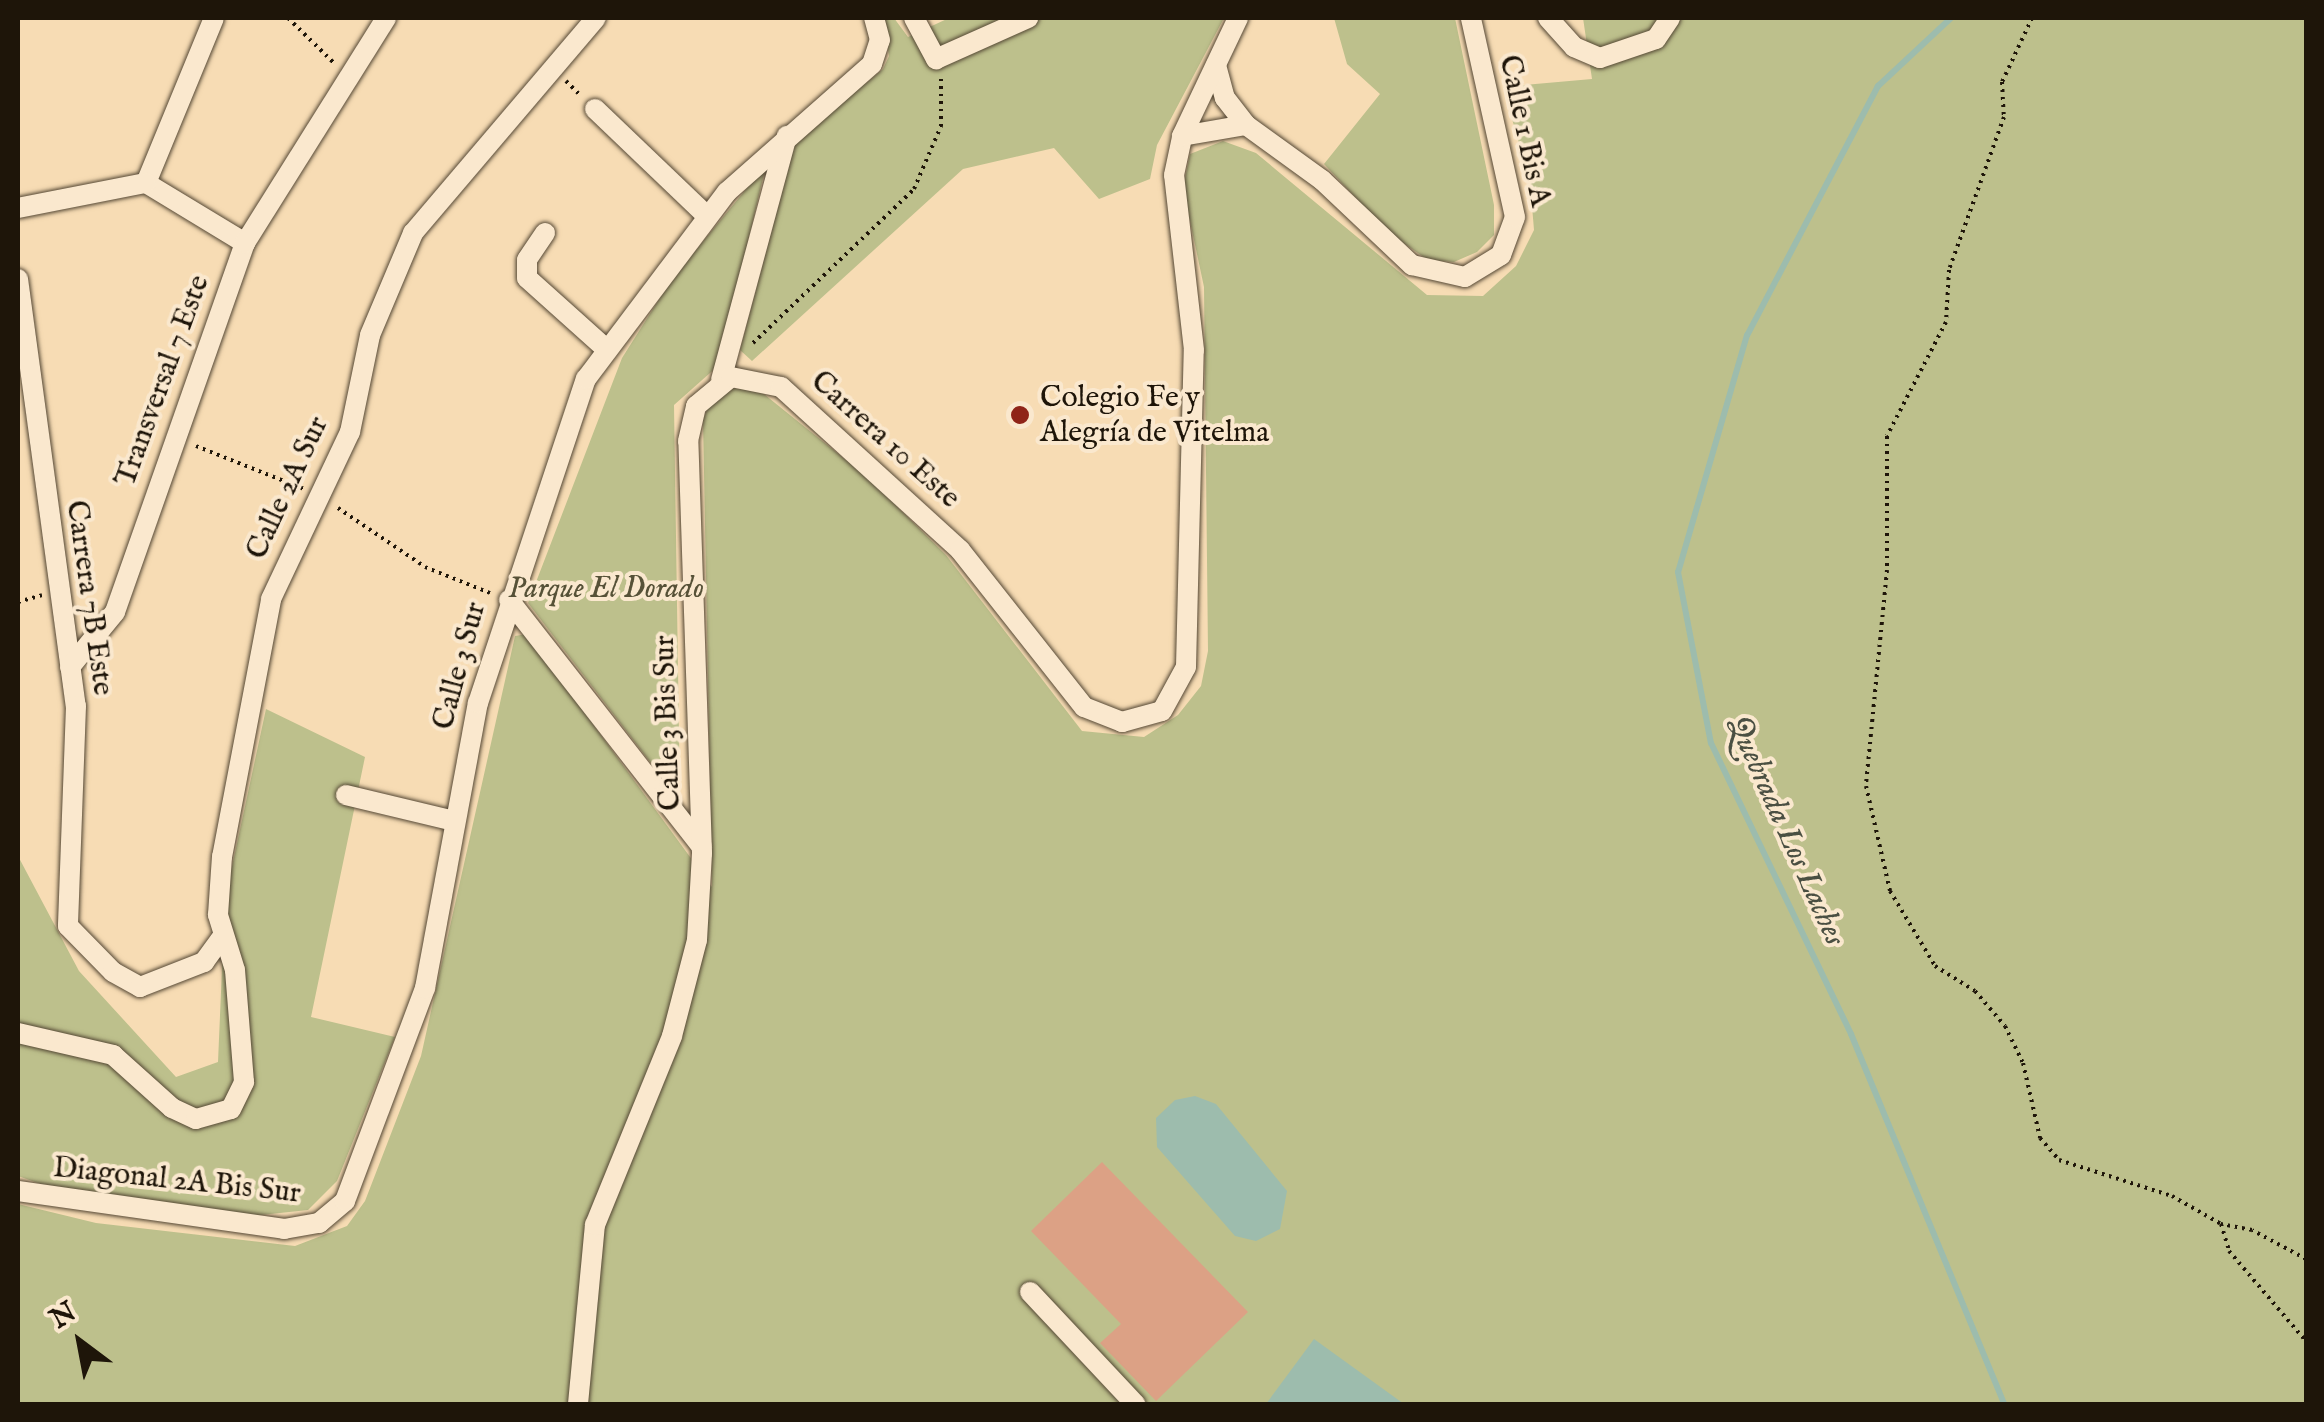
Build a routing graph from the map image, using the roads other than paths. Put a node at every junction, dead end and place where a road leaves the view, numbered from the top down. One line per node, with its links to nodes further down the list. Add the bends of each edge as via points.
1 (214, 18): 16 (street)
2 (386, 18): 20 (street, Transversal 7 Este)
3 (596, 18): 29 (street, Calle 2A Sur, via 413,233 370,335 350,432 271,599 228,814)
4 (874, 18): 14 (street, Calle 3 Sur, via 878,52)
5 (914, 18): 6 (street, via 936,59)
6 (1028, 18)
7 (1238, 18): 11 (street)
8 (1471, 18): 13 (street, Calle 1 Bis A, via 1514,208 1501,255 1465,277 1424,272)
9 (1548, 18): 10 (street, via 1574,47 1600,58 1656,40)
10 (1670, 18)
11 (1216, 64): 13 (street, via 1226,98); 15 (street)
12 (595, 109): 18 (street)
13 (1246, 124): 15 (street)
14 (787, 134): 18 (street, Calle 3 Sur); 23 (street)
15 (1182, 136): 23 (street, Carrera 10 Este, via 1174,190 1194,318 1186,667 1162,711 1122,722 1084,706 960,550 789,394 752,376)
16 (146, 183): 17 (street); 20 (street)
17 (18, 208)
18 (707, 216): 22 (street, Calle 3 Sur)
19 (546, 233): 22 (street, via 527,260 526,278)
20 (245, 243): 25 (street, Transversal 7 Este, via 115,612)
21 (18, 278): 25 (street, Carrera 7B Este)
22 (604, 347): 24 (street, Calle 3 Sur)
23 (721, 380): 28 (street, Calle 3 Bis Sur, via 696,406 688,441)
24 (509, 600): 27 (street, Calle 3 Sur); 28 (street)
25 (70, 666): 29 (street, Carrera 7B Este, via 78,816 63,906 68,926 113,972 140,987 204,962)
26 (346, 795): 27 (street)
27 (454, 821): 32 (street, Calle 3 Sur, via 446,904 425,988 352,1190)
28 (702, 847): 34 (street, Calle 3 Bis Sur, via 697,940 682,1004 595,1225)
29 (222, 936): 30 (street, Calle 2A Sur, via 235,970 243,1065 231,1109 196,1118 172,1108 113,1055)
30 (18, 1032)
31 (18, 1191): 32 (street, Diagonal 2A Bis Sur, via 284,1229)
32 (329, 1217)
33 (1030, 1292): 35 (street)
34 (578, 1404)
35 (1136, 1404)

